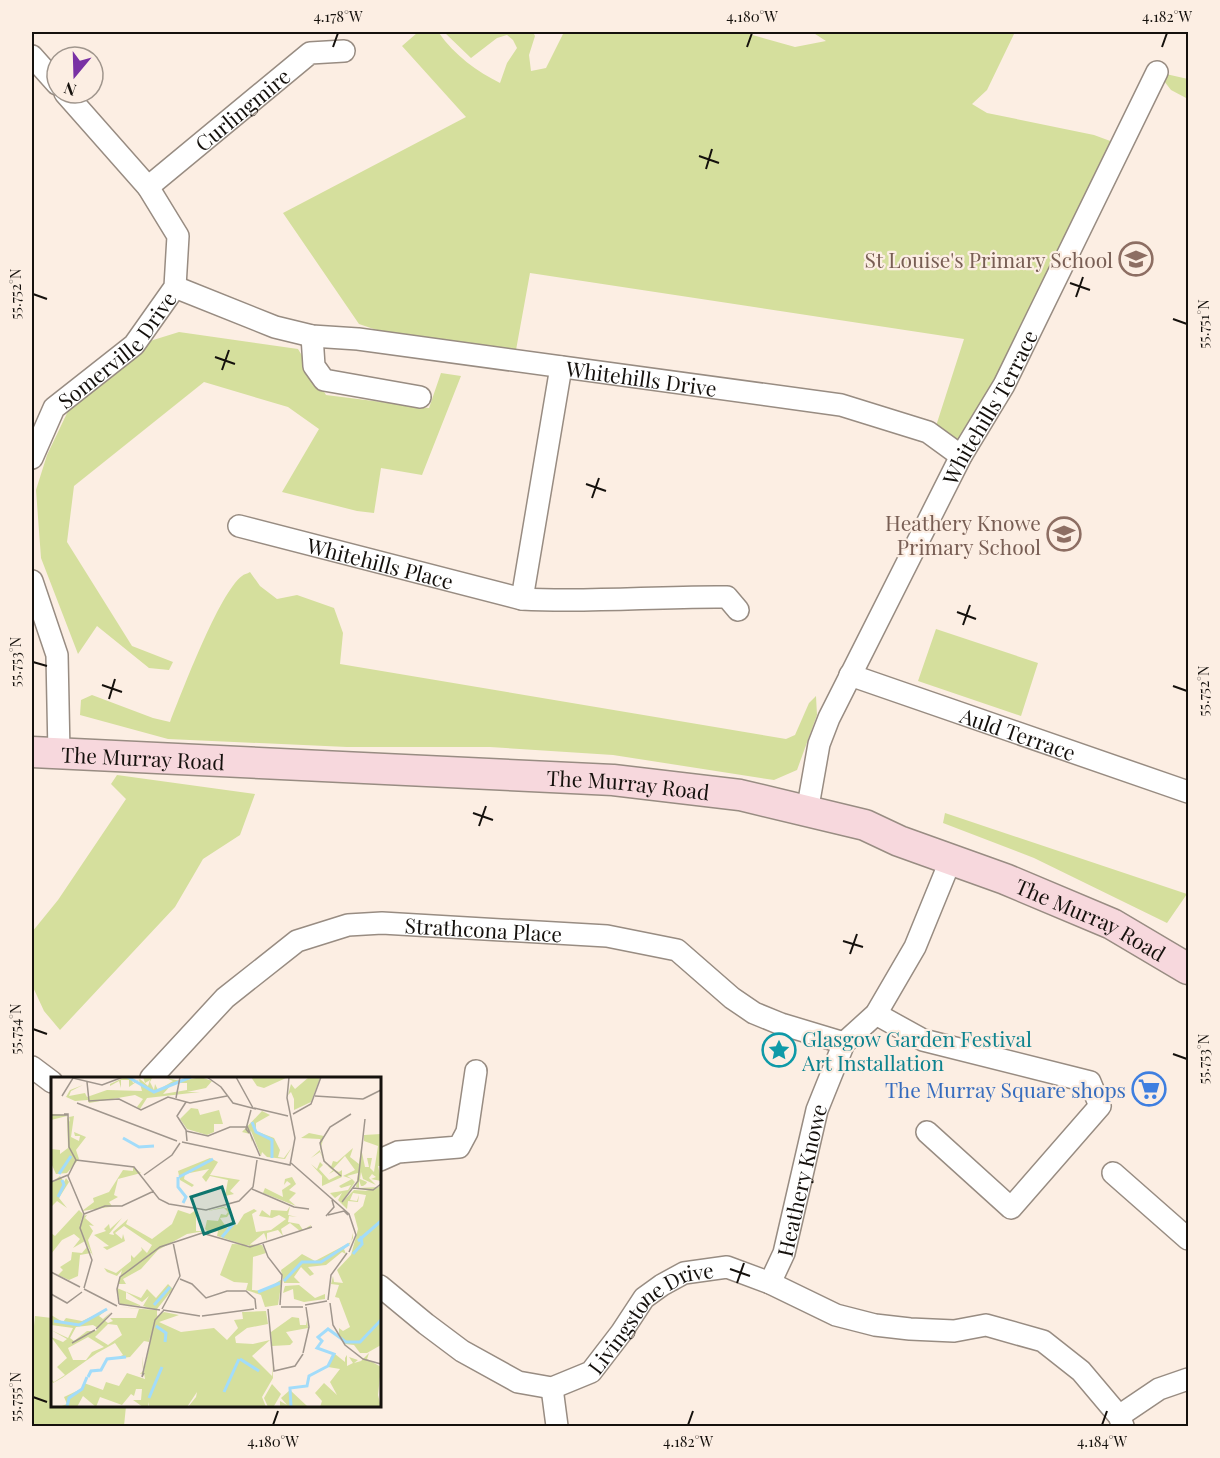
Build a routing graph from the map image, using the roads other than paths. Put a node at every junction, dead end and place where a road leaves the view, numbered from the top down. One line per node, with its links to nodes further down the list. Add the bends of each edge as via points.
1 (344, 51): 6 (street, Curlingmire, via 310,53)
2 (32, 56): 3 (street)
3 (45, 71)
4 (1157, 72): 11 (street, Whitehills Terrace, via 1004,385)
5 (76, 105): 6 (street, Somerville Drive)
6 (148, 187): 7 (street, Somerville Drive, via 178,236)
7 (175, 287): 8 (street, Whitehills Drive, via 275,327); 12 (street, Somerville Drive, via 134,345 54,408)
8 (312, 336): 9 (street, Whitehills Drive); 10 (street, via 314,366 324,380)
9 (561, 367): 11 (street, Whitehills Drive, via 841,405 928,432); 15 (street)
10 (420, 397)
11 (961, 456): 17 (street, Whitehills Terrace)
12 (32, 458)
13 (239, 526): 15 (street, Whitehills Place)
14 (32, 581): 18 (street, via 57,655)
15 (522, 599): 16 (street, Whitehills Place, via 625,601 727,597)
16 (738, 610)
17 (850, 675): 19 (street, Auld Terrace); 20 (street, Whitehills Terrace, via 819,744)
18 (45, 753): 20 (street, The Murray Road, via 613,780 740,795)
19 (1188, 792)
20 (807, 812): 21 (street, The Murray Road, via 865,825)
21 (951, 859): 22 (street, The Murray Road, via 1112,924); 23 (street, Heathery Knowe, via 915,947)
22 (1188, 969)
23 (876, 1014): 24 (street, Heathery Knowe); 29 (street, via 922,1040 1090,1082 1100,1106 1011,1208)
24 (844, 1043): 27 (street, Strathcona Place, via 754,1013 677,950 607,936 382,923 348,925 297,941 225,998); 33 (street, Heathery Knowe, via 817,1110 784,1253)
25 (32, 1067): 28 (street)
26 (476, 1071): 30 (street, via 467,1132 459,1147 398,1152)
27 (152, 1077)
28 (51, 1081)
29 (927, 1132)
30 (381, 1160)
31 (1113, 1173): 32 (street)
32 (1188, 1239)
33 (770, 1283): 36 (street, Livingstone Drive, via 727,1267 684,1273 644,1298 591,1372); 37 (street, Livingstone Drive, via 836,1315 876,1325 954,1331 986,1325 1042,1341 1081,1371)
34 (381, 1287): 36 (street, via 462,1351 518,1382)
35 (1188, 1379): 37 (street, via 1159,1389)
36 (552, 1388): 38 (street)
37 (1121, 1421)
38 (557, 1426)

